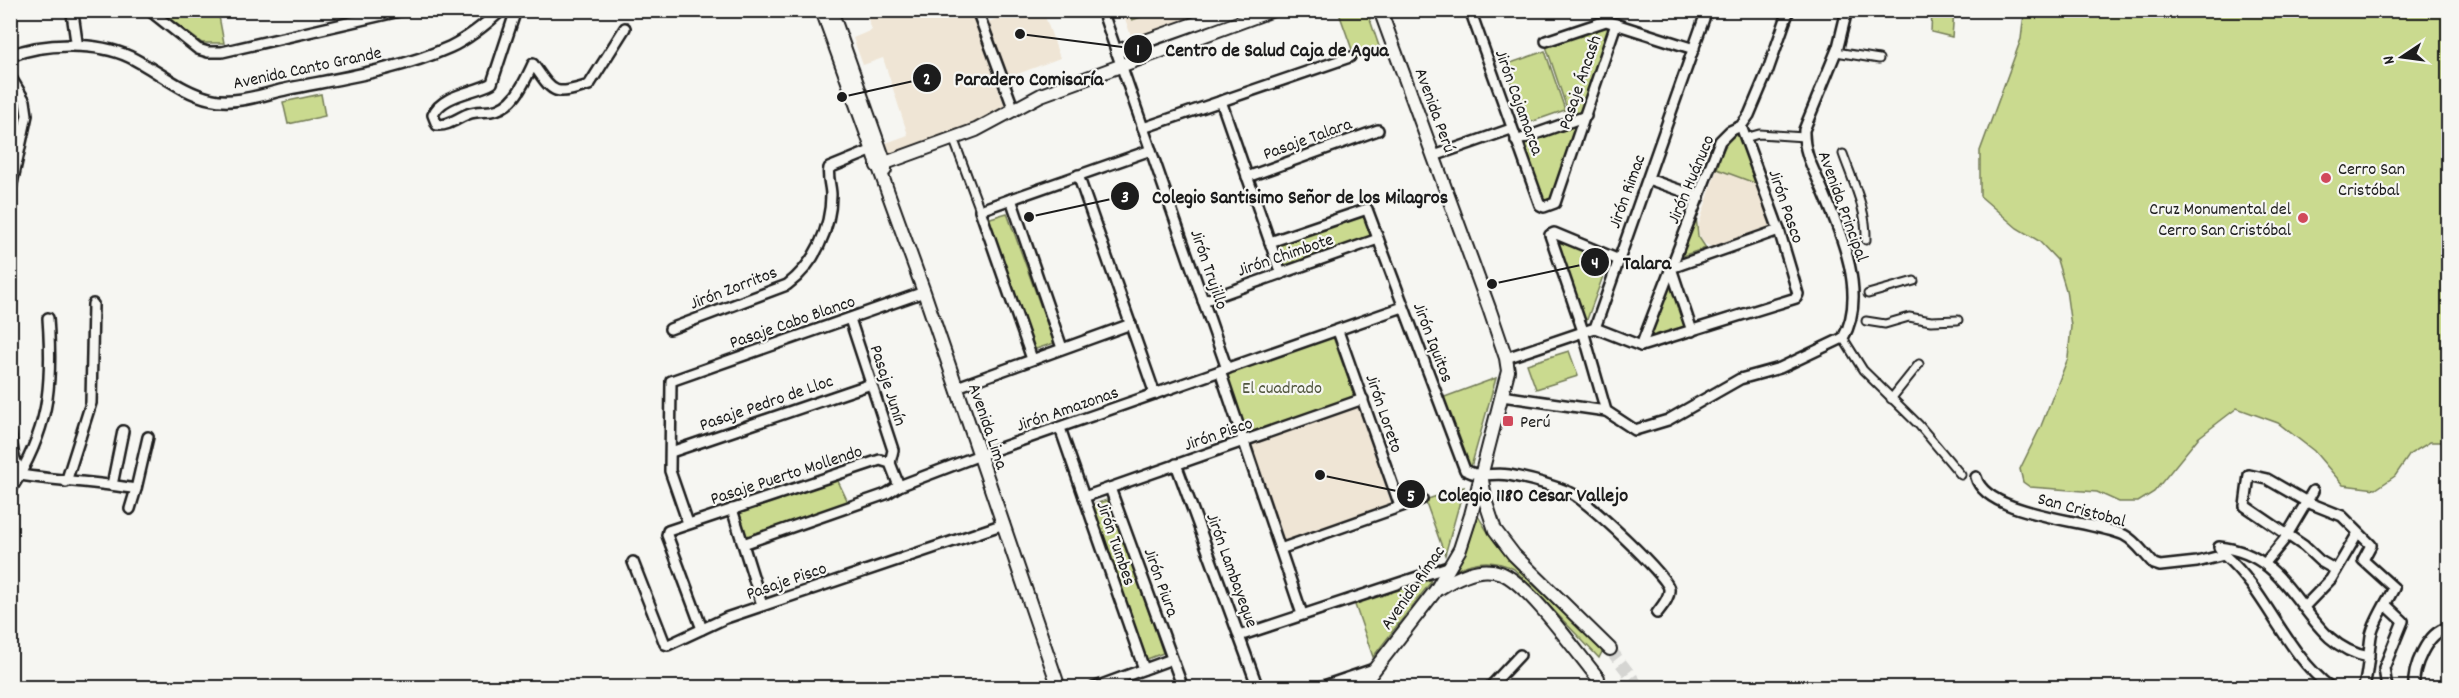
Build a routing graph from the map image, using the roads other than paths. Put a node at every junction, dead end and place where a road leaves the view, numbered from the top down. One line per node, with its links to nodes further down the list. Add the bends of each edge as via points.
1 (72, 10): 20 (street)
2 (148, 10): 3 (street, via 198,49 208,52)
3 (404, 10)
4 (501, 10): 20 (street, Avenida Canto Grande, via 468,38 423,58 224,100 191,91 114,51)
5 (516, 10): 18 (street, via 492,83 452,98 438,108 433,115 437,125 509,104 533,64 551,89 560,92 590,85)
6 (822, 10): 40 (main road, Avenida Lima)
7 (831, 10): 40 (main road, Avenida Lima)
8 (977, 10): 30 (street)
9 (1102, 10): 22 (street, Jirón Trujillo)
10 (1233, 10): 22 (main road)
11 (1273, 10): 27 (main road)
12 (1380, 10): 43 (main road, Avenida Perú)
13 (1470, 10): 34 (street, Jirón Cajamarca)
14 (1707, 10): 21 (street, Jirón Rimac)
15 (1789, 10): 32 (street, Jirón Huánuco, via 1754,105)
16 (1847, 10): 23 (street, Avenida Principal)
17 (1616, 24): 19 (street, via 1606,21); 21 (street); 31 (street, Pasaje Áncash)
18 (626, 28)
19 (1546, 41)
20 (76, 45): 24 (street, Avenida Canto Grande)
21 (1694, 49): 47 (street, Jirón Rimac)
22 (1117, 51): 27 (street, Jirón Trujillo)
23 (1836, 52): 26 (street); 36 (street, Avenida Principal)
24 (10, 56)
25 (1350, 57): 29 (street)
26 (1879, 59)
27 (1122, 65): 30 (main road, via 1041,95); 33 (street, Jirón Trujillo)
28 (10, 76): 48 (street, via 25,101 27,115)
29 (1221, 101): 33 (street); 46 (street)
30 (1014, 110): 44 (main road)
31 (1586, 116): 38 (street); 51 (street, Pasaje Áncash, via 1555,203 1548,207)
32 (1741, 126): 37 (street, Jirón Pasco); 49 (street, Jirón Huánuco, via 1720,141)
33 (1143, 128): 41 (street, Jirón Trujillo)
34 (1511, 129): 38 (street, Jirón Cajamarca); 43 (street)
35 (1378, 130): 46 (street, Pasaje Talara)
36 (1804, 137): 37 (street, via 1759,134); 76 (street, Avenida Principal, via 1806,154 1832,213 1851,275 1854,297)
37 (1745, 138): 53 (street, Jirón Pasco)
38 (1516, 141): 51 (street, Jirón Cajamarca)
39 (955, 143): 52 (street)
40 (875, 149): 44 (main road, Avenida Lima); 72 (street, Jirón Zorritos, via 829,168 829,219 819,247 794,281)
41 (1151, 150): 45 (street); 63 (street, Jirón Trujillo)
42 (1843, 154): 55 (street, via 1862,205)
43 (1434, 156): 79 (main road, Avenida Perú)
44 (882, 169): 61 (main road, Avenida Lima)
45 (1078, 175): 50 (street); 70 (street)
46 (1247, 177): 56 (street)
47 (1648, 179): 49 (street); 57 (street, Jirón Rimac)
48 (10, 193)
49 (1699, 197): 58 (street, Jirón Huánuco)
50 (1011, 199): 52 (street); 78 (street)
51 (1540, 205)
52 (980, 210): 80 (street)
53 (1779, 230): 58 (street); 75 (street, Jirón Pasco, via 1796,298)
54 (1378, 239): 56 (street, Jirón Iquitos, via 1367,209); 59 (street, Jirón Chimbote); 65 (street, Jirón Iquitos)
55 (1866, 240)
56 (1270, 242): 59 (street)
57 (1619, 260): 71 (street, Jirón Rimac); 74 (street, via 1554,233 1550,235)
58 (1671, 268): 75 (street); 77 (street, Jirón Huánuco)
59 (1281, 274): 63 (street, Jirón Chimbote)
60 (1914, 281): 62 (street)
61 (924, 292): 67 (street, Pasaje Cabo Blanco); 84 (main road, Avenida Lima)
62 (1868, 294)
63 (1203, 301): 82 (street, Jirón Trujillo)
64 (93, 304): 103 (street, via 91,403)
65 (1403, 308): 73 (street, Jirón Amazonas); 101 (street, Jirón Iquitos, via 1465,470)
66 (48, 318): 99 (street, via 51,356 47,410)
67 (850, 319): 83 (street, Pasaje Junín); 95 (street, Pasaje Cabo Blanco, via 671,381)
68 (1958, 320): 69 (street, via 1909,317 1885,324)
69 (1866, 321)
70 (1131, 324): 78 (street); 85 (street)
71 (1595, 328): 74 (street); 77 (street)
72 (670, 329)
73 (1338, 331): 82 (street, Jirón Amazonas); 87 (street, Jirón Loreto)
74 (1583, 331): 79 (street); 89 (street)
75 (1692, 332): 77 (street)
76 (1843, 338): 88 (street, via 1857,362); 89 (street, via 1780,369 1740,379 1668,420 1646,428 1628,428)
77 (1641, 346)
78 (1062, 348): 80 (street)
79 (1506, 358): 86 (main road, Avenida Rímac, via 1508,371)
80 (1032, 359): 84 (street)
81 (1919, 364): 88 (street)
82 (1223, 370): 85 (street, Jirón Amazonas); 94 (street, Jirón Trujillo)
83 (871, 384): 95 (street, Pasaje Pedro de Lloc); 97 (street, Pasaje Junín, via 893,450)
84 (957, 387): 96 (main road, Avenida Lima)
85 (1155, 394): 90 (street, Jirón Amazonas)
86 (1502, 396): 89 (street); 101 (main road, Avenida Rímac)
87 (1363, 399): 94 (street, Jirón Pisco); 113 (street, Jirón Loreto)
88 (1891, 399): 100 (street)
89 (1606, 411)
90 (1060, 428): 96 (street, Jirón Amazonas); 110 (street, Jirón Tumbes)
91 (123, 431): 104 (street)
92 (10, 432): 99 (street)
93 (148, 437): 107 (street)
94 (1244, 442): 98 (street, Jirón Pisco); 121 (street, Jirón Trujillo)
95 (671, 452): 116 (street, via 670,471)
96 (980, 455): 105 (street, Jirón Amazonas); 117 (main road, Avenida Lima)
97 (890, 463): 105 (street, Pasaje Puerto Mollendo); 115 (street, Pasaje Puerto Mollendo, via 880,460)
98 (1176, 464): 106 (street, Jirón Pisco); 135 (street, Jirón Lambayeque)
99 (21, 475): 103 (street); 108 (street)
100 (1961, 475)
101 (1481, 477): 125 (main road, Avenida Rímac, via 1464,537); 131 (street, via 1507,475 1574,494 1663,578 1669,588 1668,597); 136 (main road, via 1490,517 1505,544)
102 (1976, 477): 122 (street, San Cristobal, via 1978,486 1988,496 2036,515 2127,536 2160,566)
103 (66, 482): 104 (street)
104 (112, 484): 107 (street)
105 (899, 486): 120 (street, Jirón Amazonas)
106 (1110, 488): 110 (street, Jirón Pisco); 139 (street, Jirón Piura)
107 (136, 489): 114 (street)
108 (10, 490)
109 (2313, 491): 112 (street)
110 (1084, 497): 140 (street, Jirón Tumbes)
111 (1422, 499): 113 (street)
112 (2307, 502): 118 (street, via 2342,516); 119 (street); 119 (street, via 2266,479 2249,475 2245,506)
113 (1400, 507): 121 (street)
114 (130, 509)
115 (732, 509): 116 (street, Pasaje Puerto Mollendo); 120 (street)
116 (688, 523): 133 (street, Pasaje Puerto Mollendo, via 667,535)
117 (1004, 524): 128 (street, Pasaje Pisco); 145 (main road, Avenida Lima)
118 (2358, 533): 126 (street); 129 (street, via 2371,545 2363,560 2394,588)
119 (2287, 534): 124 (street); 126 (street)
120 (743, 544): 128 (street)
121 (1280, 549): 132 (street, Jirón Trujillo)
122 (2224, 555): 124 (street, via 2219,547); 152 (street, via 2242,571 2300,660)
123 (633, 562): 133 (street, Pasaje Pisco, via 666,645)
124 (2265, 563): 130 (street)
125 (1451, 566): 127 (main road, Avenida Rímac); 132 (street)
126 (2336, 570): 130 (street)
127 (1436, 590): 141 (main road, Avenida Rímac); 142 (main road, via 1464,574 1486,570 1501,573 1529,594)
128 (762, 605): 133 (street, Pasaje Pisco)
129 (2386, 605): 138 (street, via 2371,635); 144 (street, via 2403,621 2384,668)
130 (2304, 607): 138 (street, via 2329,638 2353,654)
131 (1657, 613)
132 (1302, 614): 135 (street)
133 (702, 628)
134 (2448, 628): 153 (street, via 2435,633 2429,642 2413,675)
135 (1239, 636): 148 (street, Jirón Lambayeque)
136 (1611, 649)
137 (1520, 655): 151 (street)
138 (2369, 657): 143 (street)
139 (1172, 658): 140 (street); 147 (street, Jirón Piura)
140 (1144, 669): 146 (street)
141 (1374, 669): 149 (street); 150 (main road, Avenida Rímac)
142 (1598, 678)
143 (2365, 684): 144 (street)
144 (2387, 686)
145 (1059, 687)
146 (1093, 687)
147 (1182, 687)
148 (1258, 687)
149 (1318, 687)
150 (1361, 687)
151 (1489, 687)
152 (2331, 687)
153 (2414, 687)

